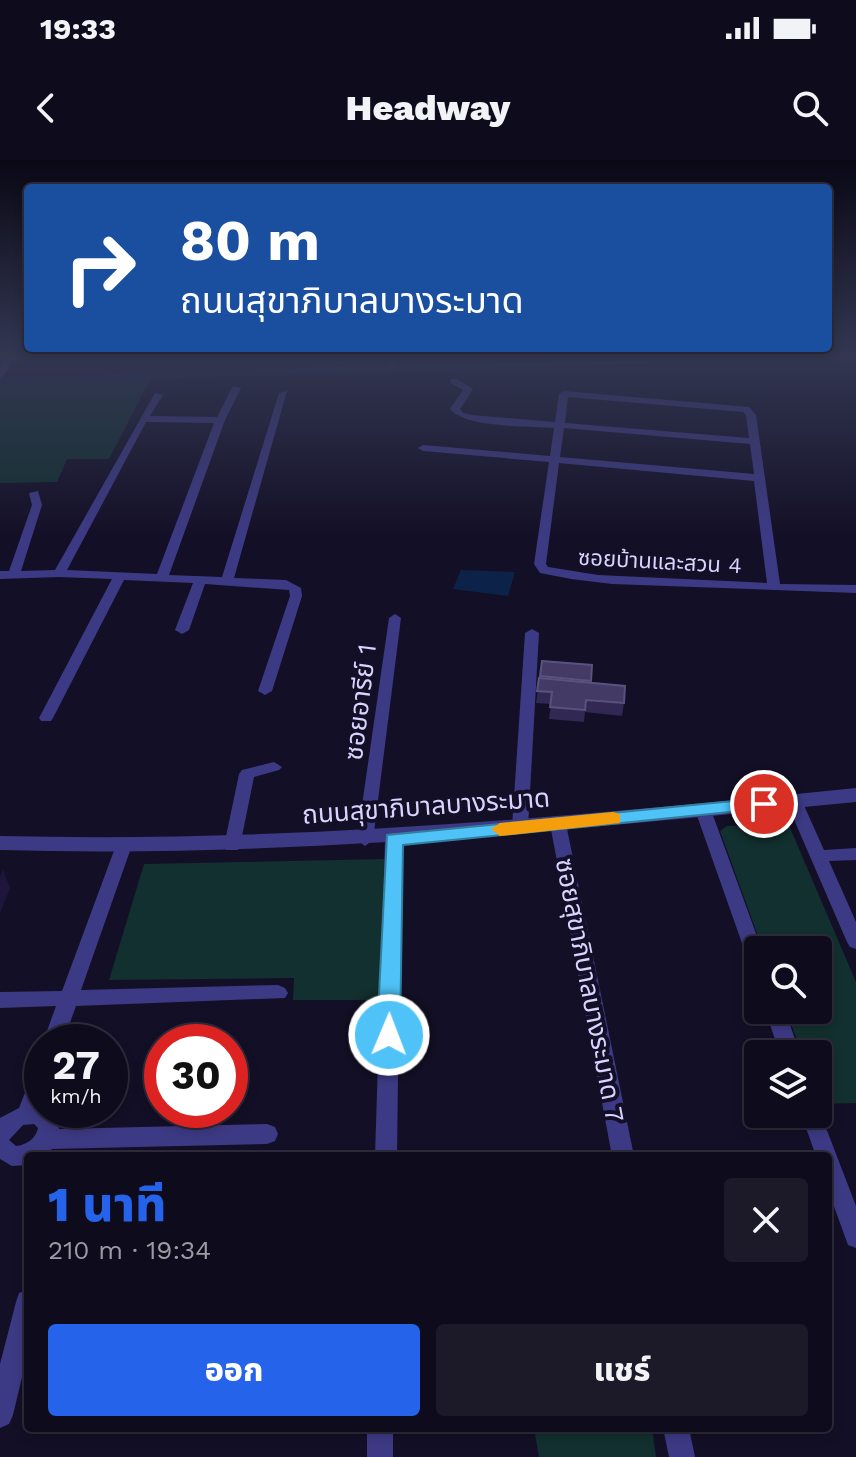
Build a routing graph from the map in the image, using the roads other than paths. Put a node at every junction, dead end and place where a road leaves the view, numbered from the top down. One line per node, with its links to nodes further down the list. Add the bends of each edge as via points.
1 (222, 417): 7 (street)
2 (277, 417): 20 (street)
3 (475, 417): 8 (street)
4 (561, 417): 8 (street, ซอยบ้านและสวน 4)
5 (748, 417): 9 (street, ซอยบ้านและสวน 4)
6 (143, 419): 7 (street); 14 (street)
7 (220, 420): 18 (street)
8 (560, 425): 9 (street); 11 (street, ซอยบ้านและสวน 4)
9 (754, 441): 12 (street)
10 (423, 448): 11 (street)
11 (556, 460): 12 (street); 21 (street, ซอยบ้านและสวน 4, via 540,564 544,570 629,581)
12 (761, 478): 21 (street)
13 (34, 493): 16 (street, via 37,505)
14 (59, 573): 16 (street); 17 (street)
15 (0, 575): 16 (street)
16 (14, 575)
17 (120, 575): 18 (street); 27 (street)
18 (162, 576): 19 (street)
19 (201, 578): 20 (street); 24 (street)
20 (228, 579): 26 (street, via 295,588)
21 (774, 587): 22 (street, ซอยบ้านและสวน 4)
22 (856, 589)
23 (395, 618): 35 (street, ซอยอารีย์ 1)
24 (182, 630)
25 (532, 633): 33 (street)
26 (265, 691)
27 (46, 718)
28 (274, 767): 37 (street, via 247,774)
29 (856, 795): 30 (street, ถนนสุขาภิบาลบางระมาด)
30 (794, 801): 31 (street, ถนนสุขาภิบาลบางระมาด); 40 (street)
31 (703, 810): 32 (street, ถนนสุขาภิบาลบางระมาด); 41 (street)
32 (558, 824): 33 (street, ถนนสุขาภิบาลบางระมาด); 55 (street, ซอยสุขาภิบาลบางระมาด 7)
33 (520, 827): 34 (street, ถนนสุขาภิบาลบางระมาด)
34 (393, 839): 35 (street, ถนนสุขาภิบาลบางระมาด); 54 (street)
35 (365, 840): 37 (street, ถนนสุขาภิบาลบางระมาด)
36 (0, 843): 38 (street, ถนนสุขาภิบาลบางระมาด)
37 (232, 846): 38 (street, ถนนสุขาภิบาลบางระมาด)
38 (123, 848): 44 (street)
39 (856, 854): 40 (street)
40 (818, 856): 42 (street)
41 (748, 936)
42 (856, 942)
43 (278, 993): 44 (street)
44 (69, 998): 45 (street); 46 (street)
45 (0, 1000)
46 (60, 1024)
47 (24, 1115): 50 (street, via 11,1121)
48 (817, 1128): 56 (street)
49 (267, 1134): 51 (street)
50 (0, 1137)
51 (60, 1145): 53 (street)
52 (0, 1146): 57 (street, via 5,1153)
53 (33, 1152)
54 (386, 1152)
55 (622, 1152)
56 (826, 1152)
57 (24, 1156)
58 (832, 1168): 59 (street)
59 (856, 1237)
60 (24, 1318): 61 (street)
61 (0, 1415)
62 (380, 1432): 64 (street)
63 (677, 1432): 65 (street)
64 (380, 1457)
65 (682, 1457)

